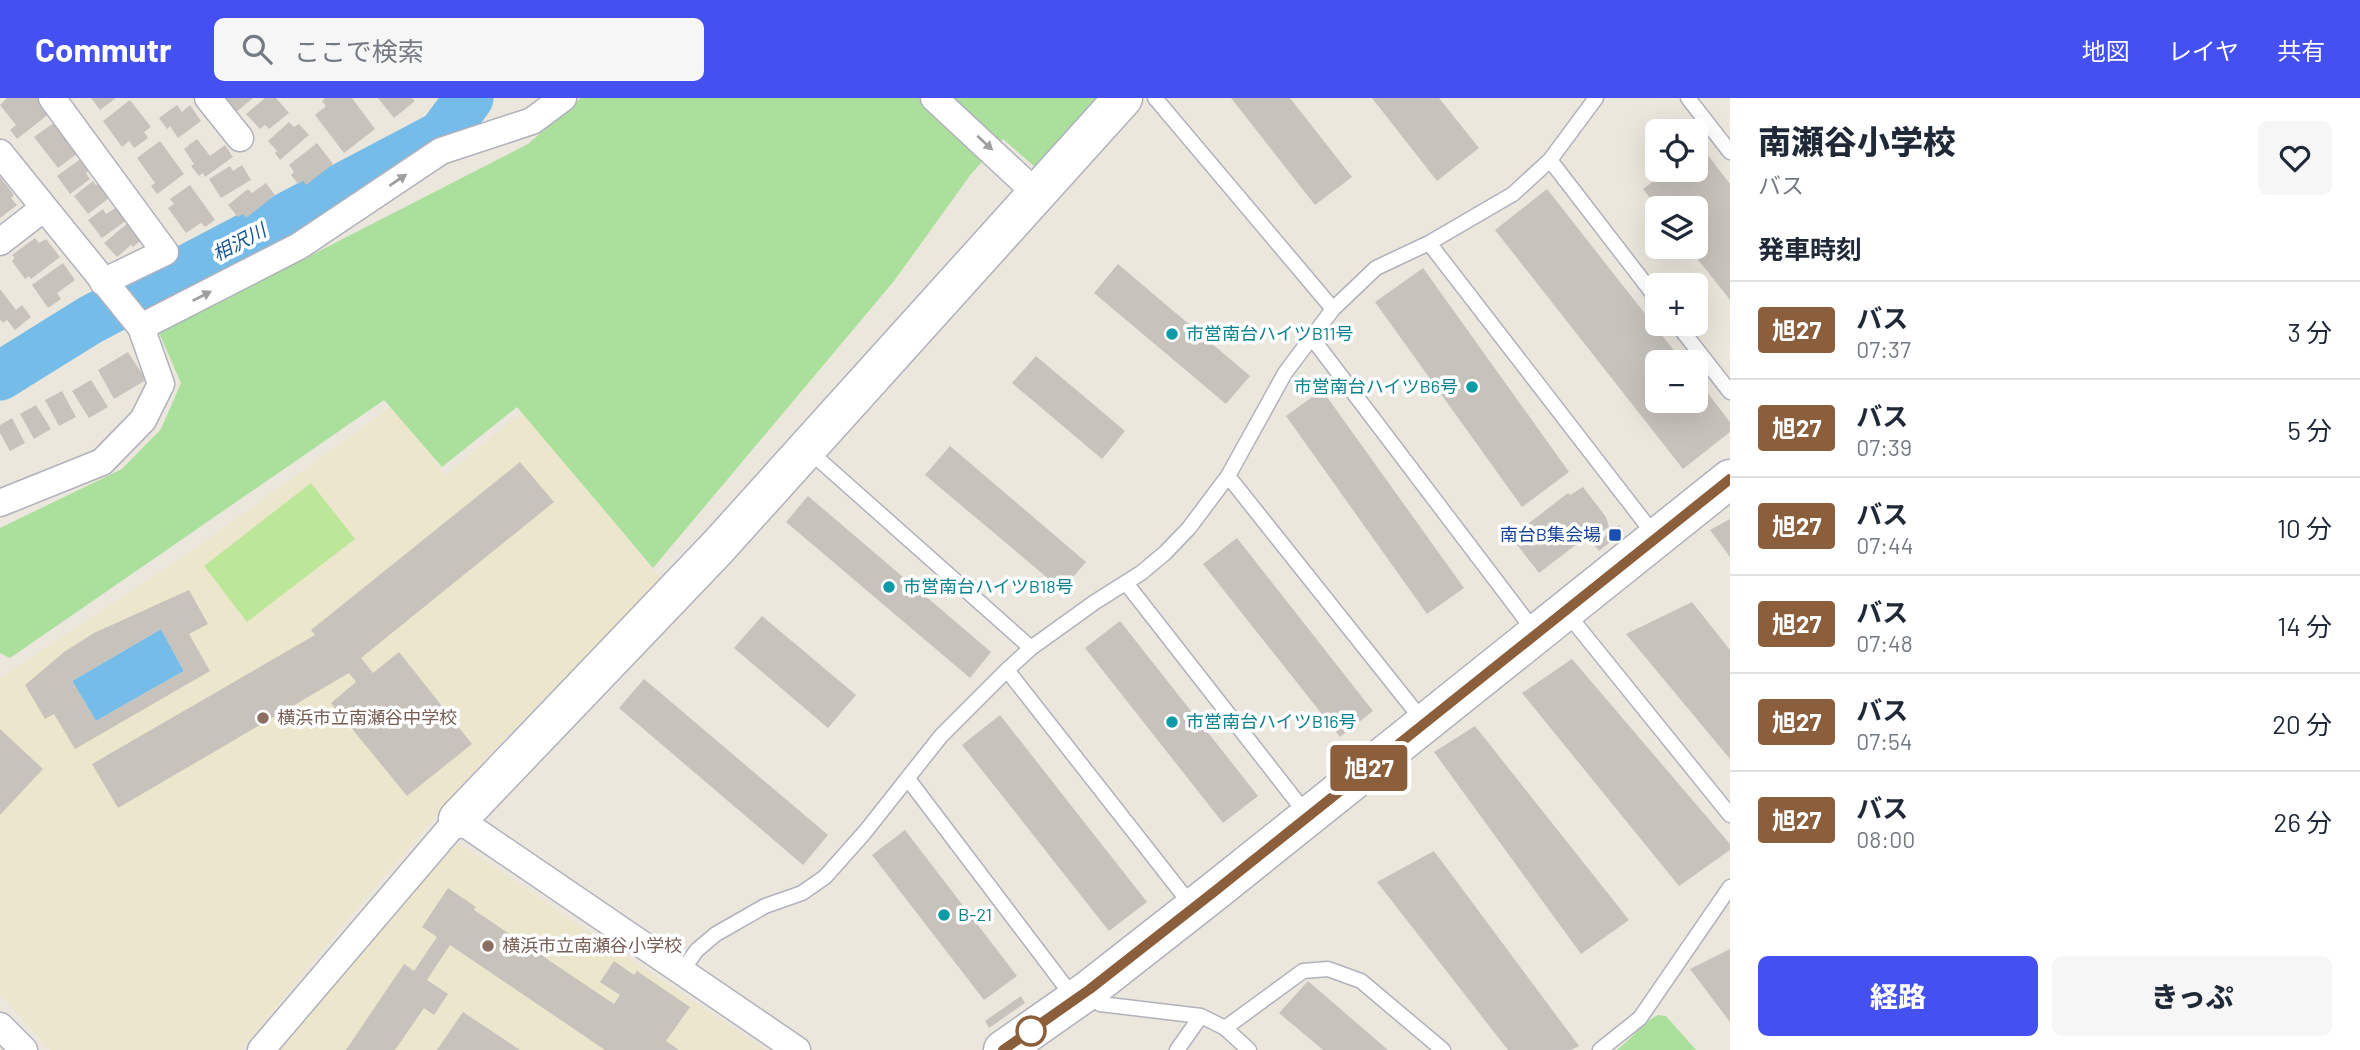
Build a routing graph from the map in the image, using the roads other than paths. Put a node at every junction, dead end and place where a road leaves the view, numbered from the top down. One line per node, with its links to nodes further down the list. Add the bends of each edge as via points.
1 (52, 98): 18 (street, via 165,252)
2 (208, 98): 9 (street)
3 (563, 98): 20 (street, one-way to 3, via 299,246 440,151 532,121)
4 (934, 98): 13 (street, one-way to 13)
5 (1123, 98): 13 (street)
6 (1155, 98): 19 (lane)
7 (1596, 98): 12 (lane)
8 (1688, 98): 10 (lane)
9 (240, 138)
10 (1730, 152)
11 (0, 153): 14 (street)
12 (1550, 160): 16 (lane, via 1513,194); 17 (lane)
13 (1036, 194): 24 (street)
14 (44, 208): 15 (street); 18 (street)
15 (0, 242)
16 (1429, 243): 19 (lane, via 1376,268); 28 (lane)
17 (1645, 283)
18 (107, 287): 20 (street)
19 (1333, 309): 22 (lane)
20 (136, 321): 27 (street, via 161,384 143,420 102,462)
21 (1686, 336): 23 (lane)
22 (1311, 338): 25 (lane, via 1285,373); 30 (lane)
23 (1730, 392)
24 (807, 449): 31 (lane); 37 (street)
25 (1228, 476): 29 (lane, via 1189,528); 33 (lane)
26 (1730, 479): 28 (street)
27 (0, 503)
28 (1656, 538): 30 (street)
29 (1126, 583): 31 (lane); 36 (lane)
30 (1551, 623): 33 (street); 35 (lane)
31 (1031, 648): 32 (lane)
32 (1007, 670): 34 (lane, via 941,736); 39 (lane)
33 (1425, 724): 36 (street)
34 (908, 779): 40 (lane, via 824,877 802,893 765,906 716,934); 41 (lane)
35 (1730, 815)
36 (1309, 817): 39 (street)
37 (458, 820): 40 (street); 46 (street)
38 (1730, 887): 52 (lane, via 1640,1017)
39 (1194, 908): 41 (street)
40 (681, 972): 47 (street)
41 (1082, 994): 42 (lane, via 1100,1004); 48 (street)
42 (1201, 1016): 44 (lane); 49 (lane)
43 (0, 1026): 45 (street)
44 (1225, 1028): 50 (lane); 51 (lane, via 1303,971 1328,969 1361,981)
45 (24, 1050)
46 (261, 1050)
47 (797, 1050)
48 (1003, 1050)
49 (1177, 1050)
50 (1249, 1050)
51 (1443, 1050)
52 (1600, 1050)

